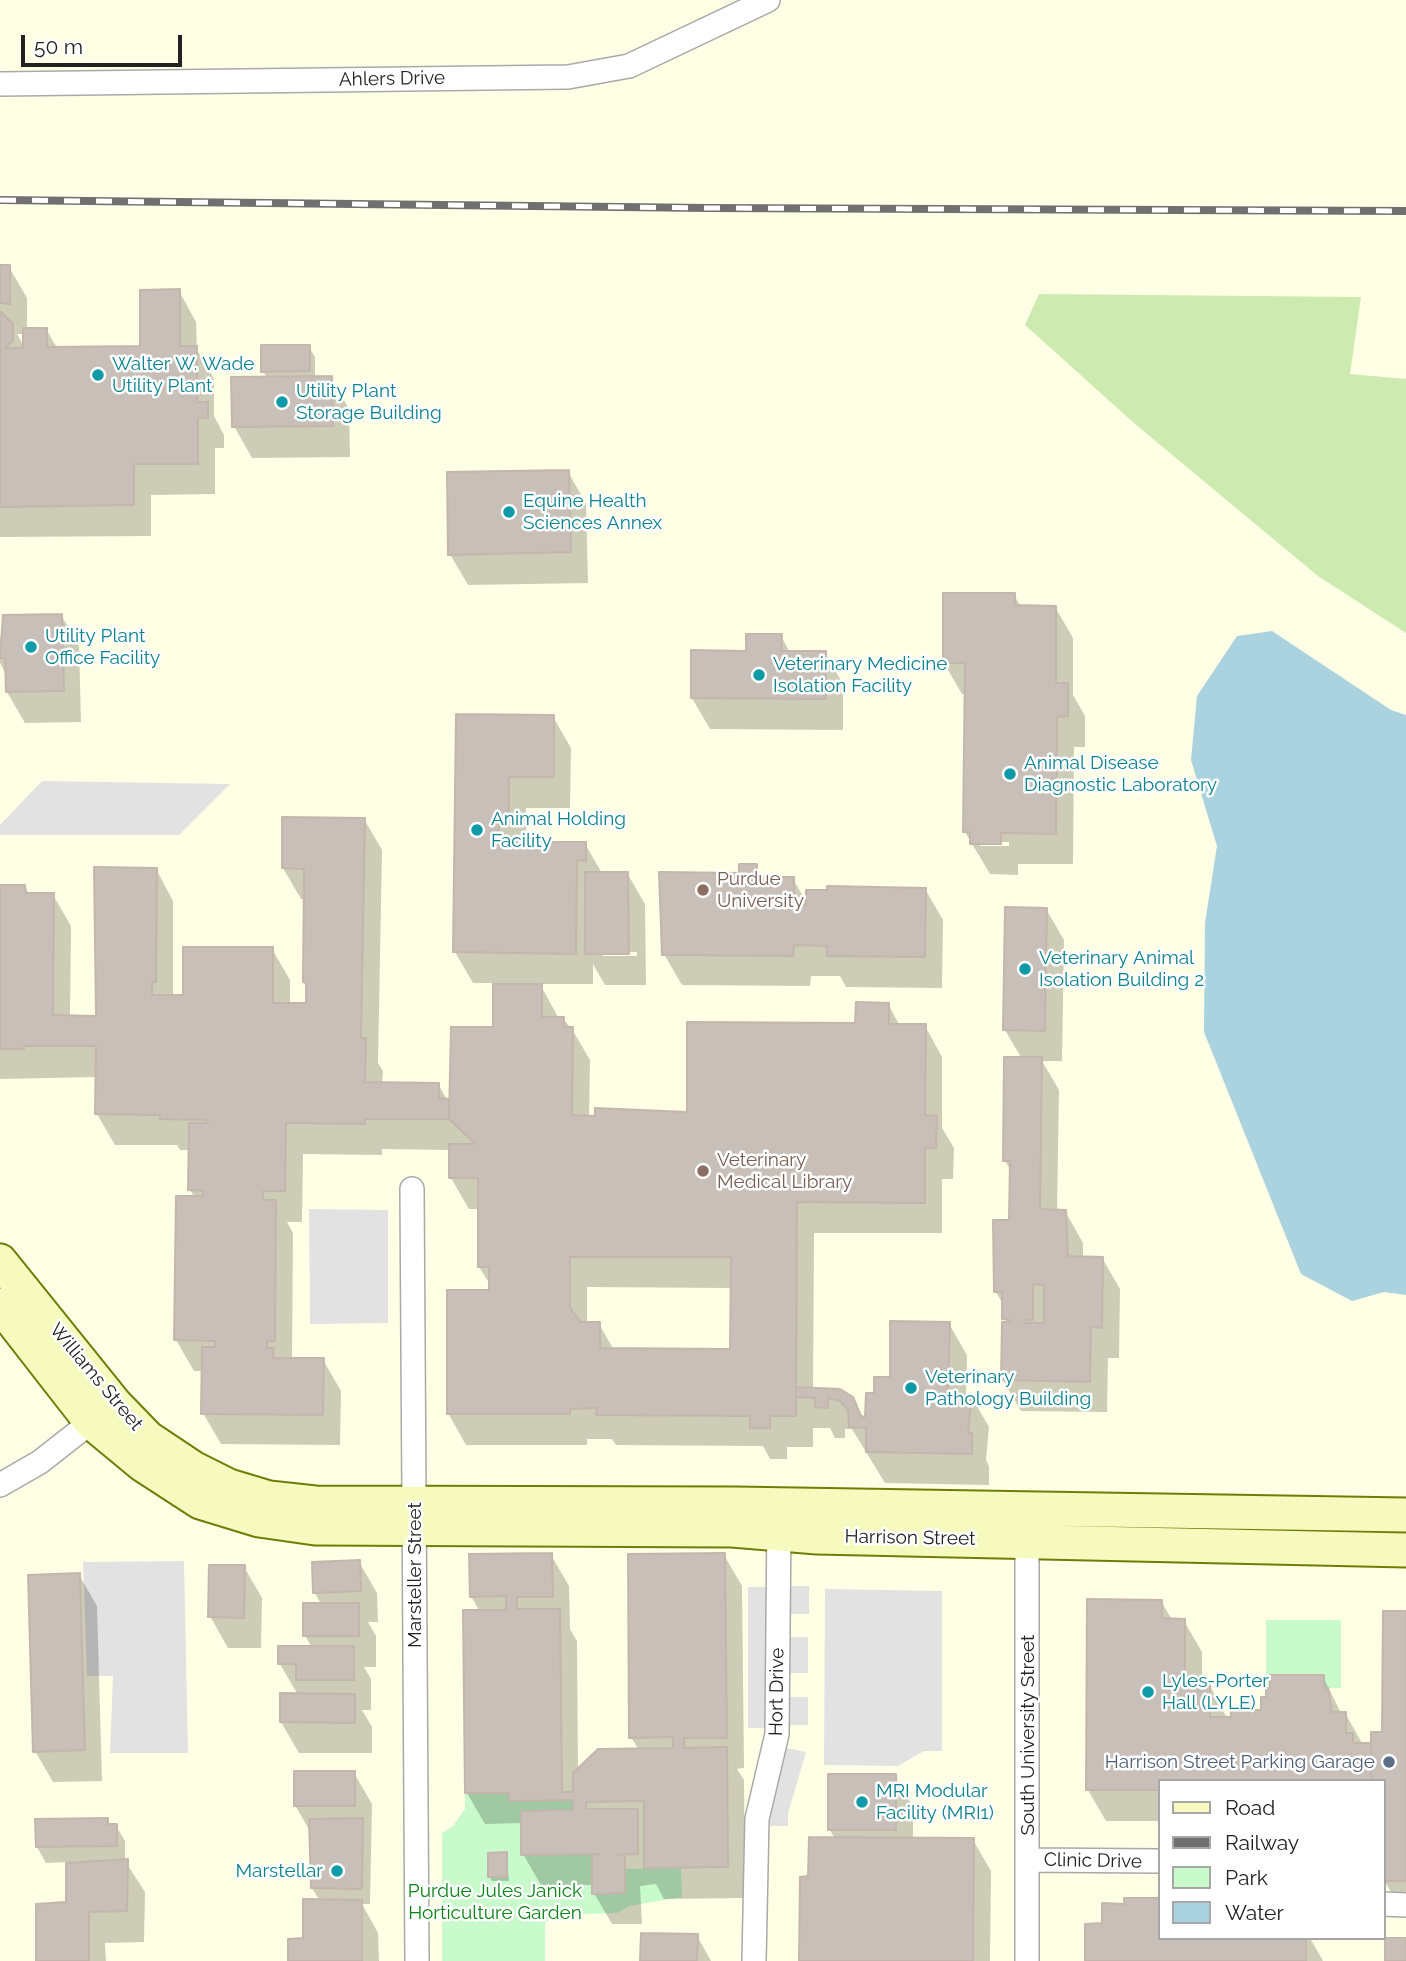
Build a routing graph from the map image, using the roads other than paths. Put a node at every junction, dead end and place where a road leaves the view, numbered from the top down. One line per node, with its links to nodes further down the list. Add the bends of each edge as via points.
1 (768, 0): 2 (street, Ahlers Drive, via 629,66 568,77)
2 (0, 84)
3 (412, 1188): 9 (street, Marsteller Street)
4 (0, 1261): 9 (main road, Williams Street, via 116,1405 148,1438 193,1468 229,1486 269,1498)
5 (0, 1305): 6 (main road, Williams Street)
6 (91, 1422): 7 (street); 9 (main road, Williams Street, via 143,1465 200,1502 259,1520 315,1528)
7 (0, 1486)
8 (1406, 1515): 11 (main road, Harrison Street)
9 (414, 1516): 10 (main road, Harrison Street); 17 (street, Marsteller Street)
10 (779, 1520): 11 (main road, Harrison Street); 18 (street, Hort Drive, via 777,1734 757,1819)
11 (1027, 1525): 12 (main road, Harrison Street); 13 (street, South University Street)
12 (1406, 1550)
13 (1027, 1860): 14 (street, Clinic Drive); 19 (street, South University Street)
14 (1158, 1861)
15 (1385, 1904): 16 (street)
16 (1406, 1905)
17 (417, 1961)
18 (754, 1961)
19 (1027, 1961)

